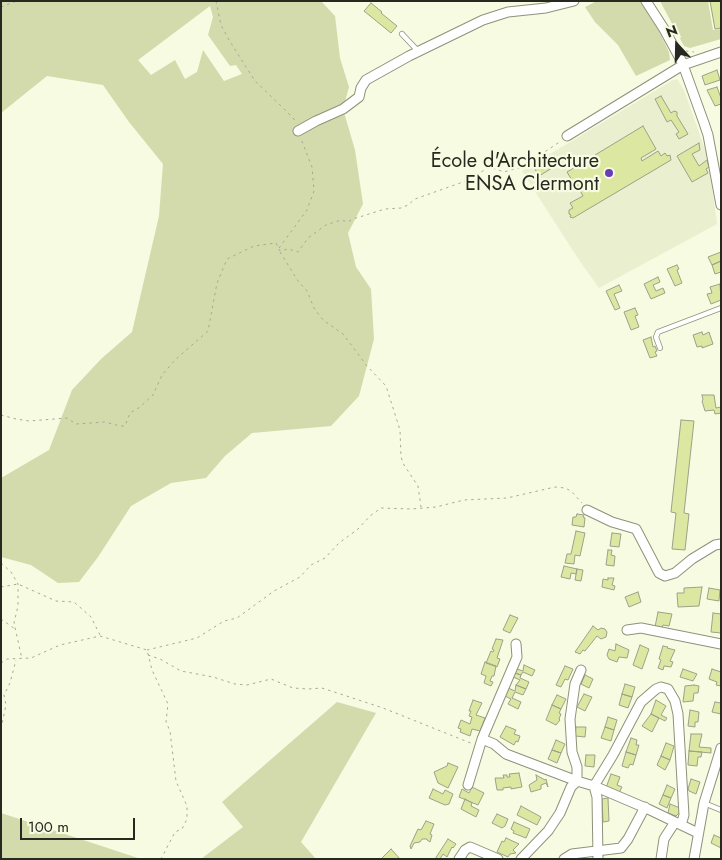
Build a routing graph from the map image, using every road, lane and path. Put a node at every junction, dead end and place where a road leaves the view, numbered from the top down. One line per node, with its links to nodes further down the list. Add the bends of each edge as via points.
1 (18, 1): 5 (path)
2 (216, 1): 12 (path, via 221,25 229,40 255,81 294,119)
3 (574, 1): 7 (street, via 508,12 483,20)
4 (646, 1): 11 (street)
5 (1, 7)
6 (402, 34): 7 (lane)
7 (419, 51): 12 (street, via 366,80 359,97 343,109)
8 (686, 51): 9 (path)
9 (696, 51)
10 (721, 52): 11 (street)
11 (683, 65): 13 (street); 14 (street)
12 (298, 131): 16 (path, via 312,167 314,191 307,210)
13 (567, 136): 16 (path, via 522,167 504,172 490,167 401,208 385,209 348,222 340,220 326,225 308,238 298,252)
14 (718, 171): 15 (street)
15 (721, 205)
16 (280, 251): 19 (path, via 276,244 254,246 226,259 217,283 208,332 176,358 162,375 153,395 130,413 125,426 105,422 76,424 67,418 16,420); 20 (path, via 323,320 343,334 386,386 400,430 401,457 418,486)
17 (721, 308): 18 (lane, via 658,332 656,337)
18 (660, 348)
19 (1, 415)
20 (421, 507): 21 (path, via 464,500 508,498 555,487 571,491); 32 (path, via 381,508 325,558 311,564 300,577 237,618 224,621 198,638)
21 (587, 510): 22 (street, via 636,530 659,573 665,576)
22 (721, 544)
23 (1, 563): 24 (path)
24 (18, 584): 25 (path); 27 (path); 29 (path, via 56,601 74,602 91,617)
25 (1, 587)
26 (1, 619): 27 (path)
27 (15, 629): 35 (path)
28 (628, 630): 31 (street, via 641,628)
29 (100, 636): 32 (path); 35 (path, via 60,645)
30 (516, 644): 39 (street, via 517,657)
31 (721, 644)
32 (147, 650): 33 (path)
33 (147, 655): 39 (path, via 181,671 235,684 247,685 271,679 293,688 322,688 384,708 443,733); 51 (path, via 168,704 166,722 176,781 188,806 182,829 175,832)
34 (16, 659): 35 (path); 36 (path); 38 (path, via 4,695 6,705)
35 (22, 659)
36 (1, 663)
37 (581, 670): 41 (street, via 575,684 570,719)
38 (1, 730)
39 (481, 743): 41 (street, via 494,744 506,754); 42 (street)
40 (721, 748): 44 (street)
41 (577, 782): 43 (street); 53 (street, via 548,831)
42 (468, 785)
43 (594, 786): 45 (street); 47 (street, via 642,702 656,689 668,689 675,701 678,722 684,814); 49 (street)
44 (704, 803): 46 (lane); 48 (street)
45 (645, 807): 47 (street); 49 (street, via 624,845)
46 (721, 810)
47 (678, 824): 48 (street); 55 (street, via 664,839)
48 (698, 833): 56 (street)
49 (598, 854): 54 (street, via 572,854)
50 (496, 858): 52 (street, via 470,847)
51 (161, 859)
52 (459, 859)
53 (521, 859)
54 (564, 859)
55 (661, 859)
56 (694, 859)

